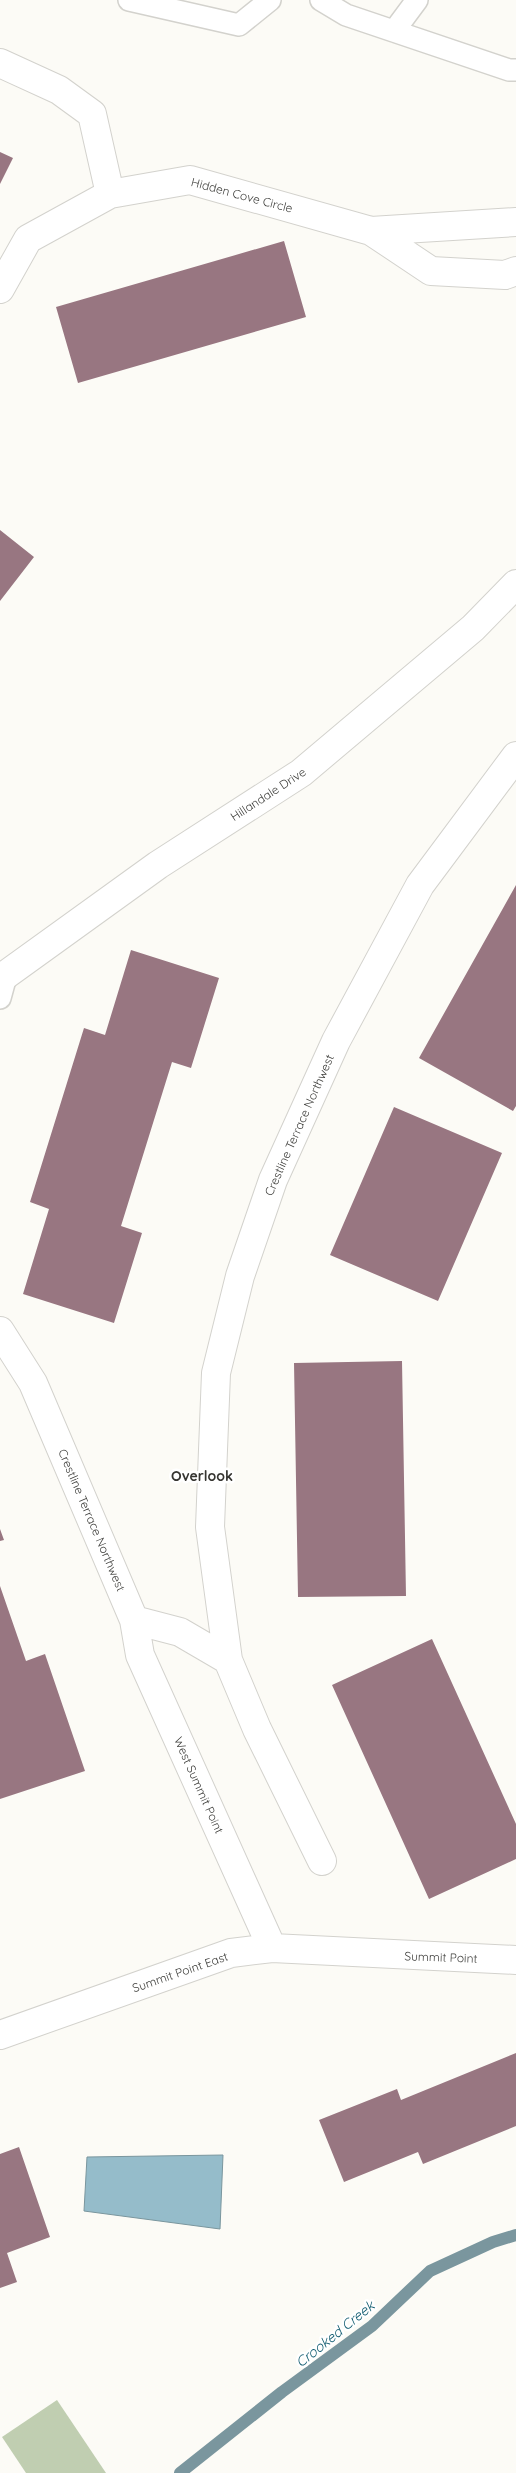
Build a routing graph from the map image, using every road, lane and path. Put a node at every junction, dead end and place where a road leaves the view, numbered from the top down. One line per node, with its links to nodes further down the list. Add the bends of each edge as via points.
1 (129, 0): 2 (lane, via 239,25)
2 (270, 0)
3 (321, 0): 5 (lane, via 346,15)
4 (416, 0): 5 (lane)
5 (394, 31): 7 (lane)
6 (0, 63): 8 (street, via 59,90 92,114)
7 (516, 70)
8 (110, 194): 10 (street, Hidden Cove Circle, via 190,180); 12 (street, Hidden Cove Circle, via 28,239)
9 (516, 222): 10 (street, Hidden Cove Circle)
10 (371, 230): 11 (street, Hidden Cove Circle, via 431,271 505,275)
11 (516, 271)
12 (0, 289)
13 (516, 584): 15 (street, Hillandale Drive, via 473,628 301,773 158,864)
14 (516, 756): 18 (street, Crestline Terrace Northwest, via 420,885 336,1041 273,1180 240,1276 216,1373 210,1527)
15 (2, 984)
16 (0, 1331): 17 (street, Crestline Terrace Northwest, via 33,1383)
17 (134, 1620): 18 (street, via 180,1632); 20 (street, West Summit Point, via 140,1655)
18 (228, 1660): 19 (street, Crestline Terrace Northwest, via 257,1729)
19 (322, 1860)
20 (272, 1948): 21 (street, Summit Point East); 23 (street, Summit Point East, via 231,1953)
21 (367, 1954): 22 (street, Summit Point)
22 (516, 1960)
23 (0, 2035)

